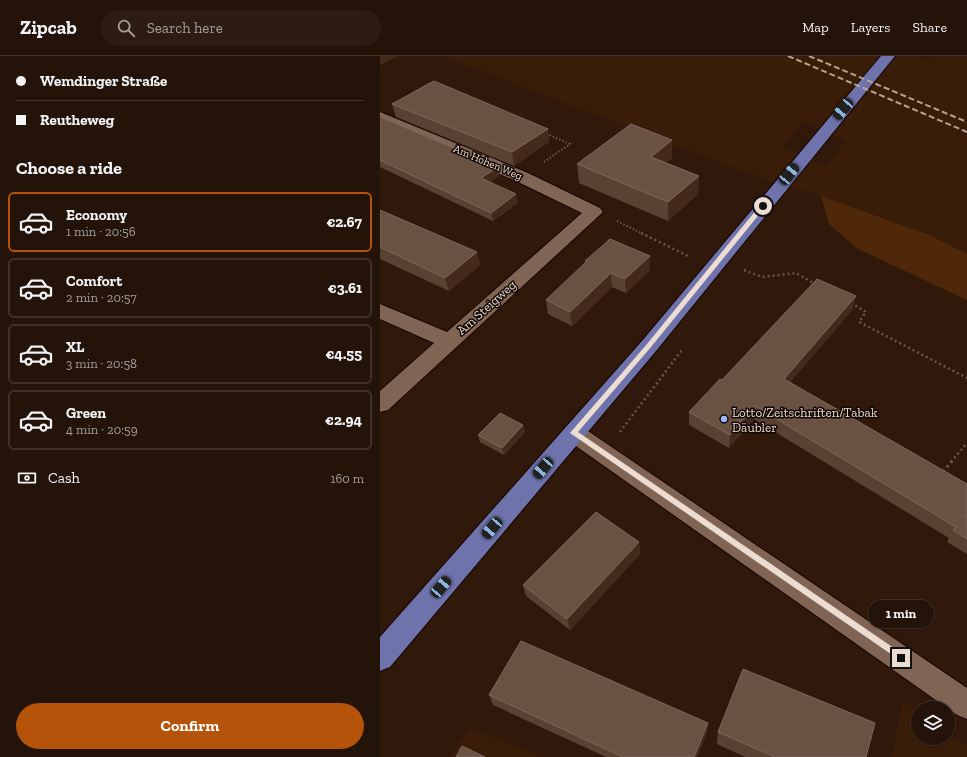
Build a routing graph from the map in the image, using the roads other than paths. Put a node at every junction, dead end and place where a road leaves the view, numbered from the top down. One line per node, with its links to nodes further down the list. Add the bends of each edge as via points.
1 (888, 56): 7 (main road)
2 (380, 117): 3 (street, Am Hohen Weg, via 522,177)
3 (594, 212): 5 (street, Am Steigweg)
4 (380, 311): 5 (street)
5 (448, 341): 6 (street, Am Steigweg)
6 (380, 404)
7 (574, 433): 8 (main road); 9 (street, via 862,630)
8 (380, 658)
9 (967, 706)

